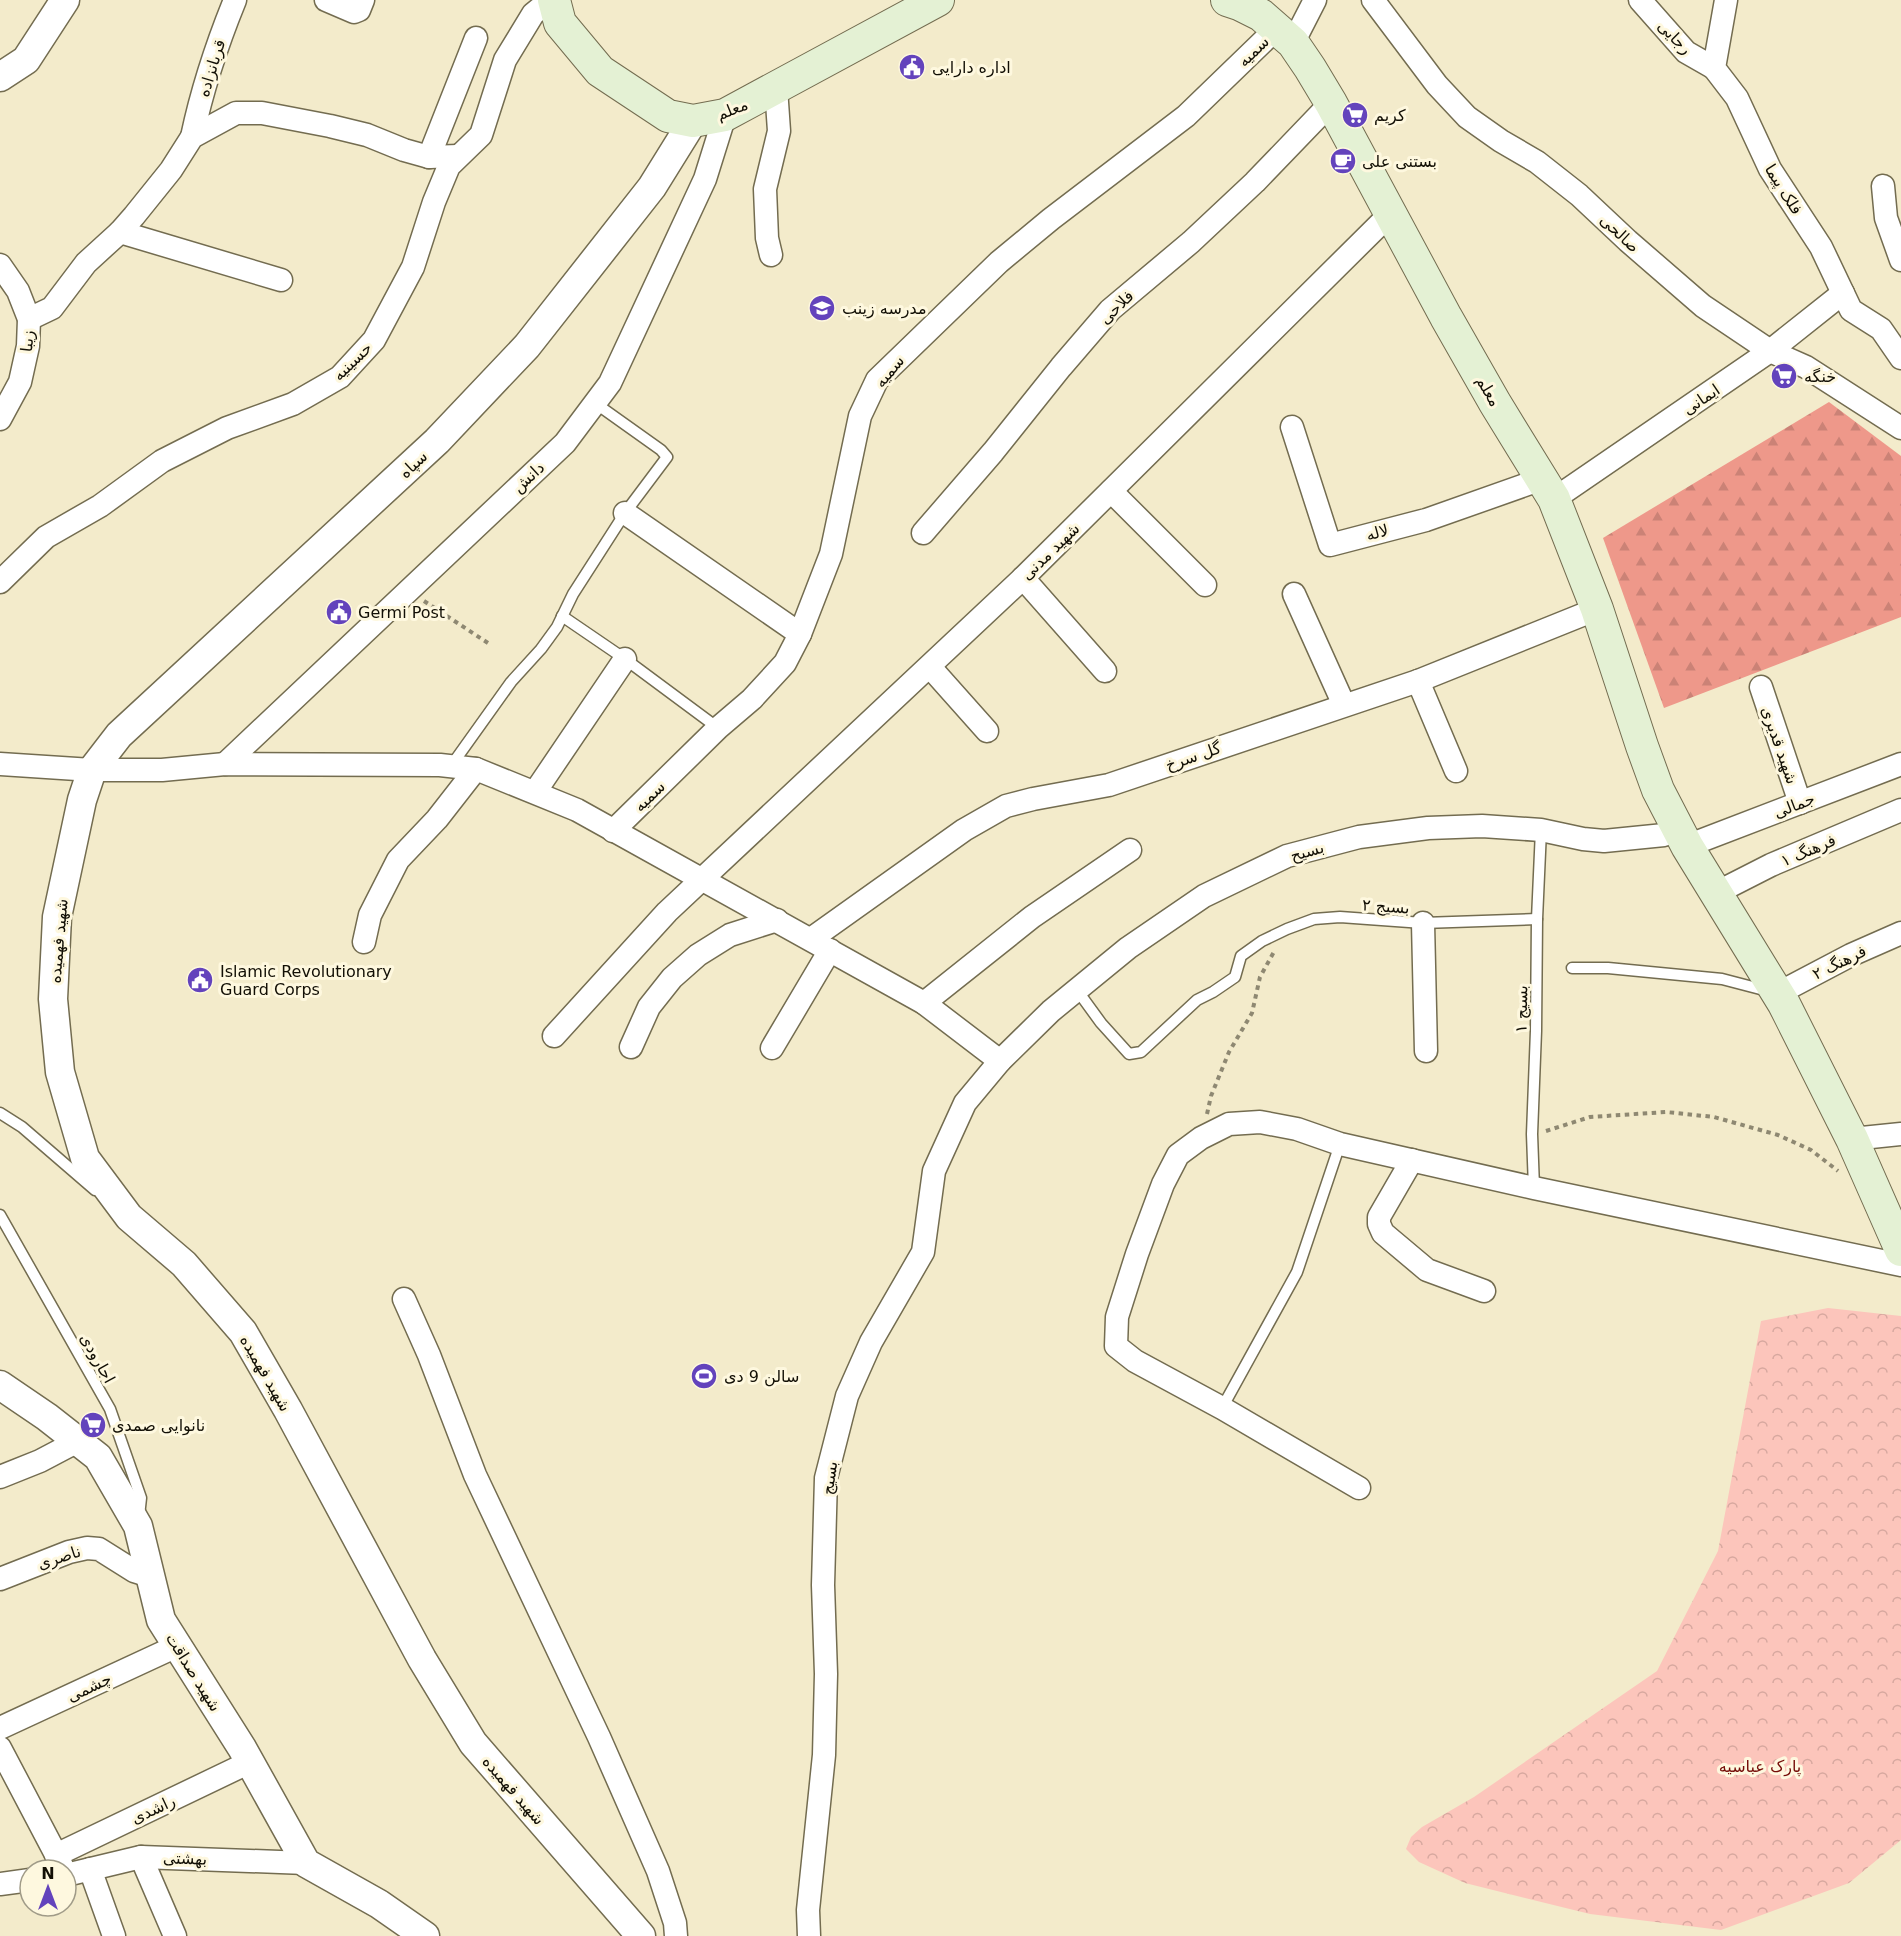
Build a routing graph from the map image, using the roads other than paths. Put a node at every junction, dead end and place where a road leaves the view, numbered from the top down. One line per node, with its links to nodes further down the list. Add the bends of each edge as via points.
1 (66, 0): 15 (street, via 26,60)
2 (235, 0): 20 (street, قربانزاده, via 204,88)
3 (326, 0): 4 (street, via 357,12)
4 (363, 0)
5 (552, 0): 19 (main road, معلم, via 560,23 600,70 669,116); 21 (street, حسینیه, via 533,14 505,60 481,135)
6 (938, 0): 16 (main road, معلم)
7 (1227, 0): 12 (main road, معلم, via 1261,15)
8 (1315, 0): 12 (street, سمیه)
9 (1373, 0): 32 (street, صالحی, via 1437,86 1467,117 1537,162 1703,306)
10 (1640, 0): 14 (street, رجایی, via 1686,52)
11 (1726, 0): 14 (street)
12 (1284, 36): 17 (main road, معلم); 48 (street, سمیه, via 999,262 878,380 860,417 831,554)
13 (476, 38): 22 (street)
14 (1714, 68): 30 (street, فلک پیما, via 1737,98 1770,170 1821,248)
15 (0, 77)
16 (776, 88): 18 (main road, معلم); 26 (street, via 778,131 765,189)
17 (1331, 103): 24 (main road, معلم); 41 (street, فلاحی, via 1199,235 1110,310)
18 (725, 115): 19 (main road, معلم); 34 (street, دانش, via 705,179 610,383)
19 (693, 121): 62 (street, سپاه, via 652,187 526,346 438,441 119,735)
20 (192, 137): 22 (street, via 236,113 262,113 367,135); 25 (street, via 171,170)
21 (459, 156): 22 (street); 43 (street, حسینیه, via 449,166 413,267 374,340 340,377 293,404 228,428 162,460 100,506 46,537)
22 (429, 157)
23 (1883, 186): 27 (street, via 1886,218)
24 (1390, 214): 38 (main road, معلم, via 1495,403); 39 (street, شهید مدنی)
25 (120, 232): 29 (street); 31 (street, via 86,263 52,308)
26 (771, 255)
27 (1901, 260)
28 (0, 265): 31 (street, زیبا, via 18,291)
29 (281, 280)
30 (1843, 293): 32 (street, ایمانی); 33 (street, فلک پیما, via 1851,310 1881,329)
31 (29, 320): 35 (street, زیبا, via 20,382)
32 (1770, 351): 37 (street, صالحی, via 1806,367); 38 (street, ایمانی)
33 (1901, 358)
34 (595, 403): 40 (lane, via 666,457); 58 (street, دانش, via 565,443)
35 (0, 419)
36 (1292, 427): 38 (street, لاله, via 1330,545)
37 (1901, 428)
38 (1548, 489): 46 (main road, معلم)
39 (1111, 491): 42 (street, شهید مدنی); 44 (street)
40 (625, 513): 47 (lane); 48 (street)
41 (924, 533)
42 (1023, 578): 50 (street, شهید مدنی); 51 (street)
43 (0, 582)
44 (1205, 585)
45 (1294, 594): 54 (street)
46 (1597, 609): 52 (street, گل سرخ); 69 (main road, معلم, via 1641,746)
47 (562, 616): 49 (lane); 60 (lane)
48 (800, 634): 55 (street, سمیه, via 785,663)
49 (626, 659): 55 (lane); 64 (street)
50 (930, 667): 56 (street); 71 (street, شهید مدنی)
51 (1105, 671)
52 (1418, 681): 54 (street, گل سرخ); 63 (street)
53 (1761, 687): 65 (street, شهید قدیری)
54 (1344, 705): 78 (street, گل سرخ, via 1109,785 1006,806 964,830)
55 (718, 728): 68 (street, سمیه)
56 (987, 731)
57 (0, 764): 62 (street)
58 (225, 764): 60 (street); 62 (street, via 162,770)
59 (1901, 764): 65 (street, جمالی)
60 (451, 766): 61 (street)
61 (476, 769): 64 (street); 77 (street, via 398,860 370,915)
62 (92, 770): 95 (street, شهید فهمیده, via 57,917 53,999 60,1071 85,1158)
63 (1455, 771)
64 (535, 792): 68 (street)
65 (1800, 803): 69 (street, جمالی)
66 (1901, 810): 72 (street, فرهنگ ۱, via 1771,865)
67 (1541, 830): 69 (street, بسیح, via 1604,841 1664,835); 73 (lane, بسیج ۱); 80 (street, بسیح, via 1428,828 1359,837 1287,856 1204,896 1128,948)
68 (613, 831): 71 (street)
69 (1683, 838): 72 (main road, معلم)
70 (1130, 850): 82 (street, via 1032,917)
71 (701, 880): 74 (street); 83 (street, شهید مدنی)
72 (1716, 893): 81 (main road, معلم)
73 (1537, 919): 75 (lane, بسیج ۲); 93 (lane, بسیج ۱)
74 (777, 920): 78 (street); 84 (street, via 730,936 698,955 672,978 649,1007)
75 (1423, 923): 80 (lane, بسیج ۲, via 1340,917 1314,919 1287,928 1241,956 1235,977 1197,1000 1141,1053 1129,1054); 86 (street)
76 (1901, 933): 81 (street, فرهنگ ۲)
77 (364, 942)
78 (821, 944): 82 (street); 85 (street)
79 (1572, 968): 81 (lane, via 1722,979)
80 (1077, 990): 87 (street, بسیح)
81 (1777, 993): 90 (main road, معلم)
82 (924, 1003): 87 (street)
83 (554, 1036)
84 (631, 1047)
85 (772, 1048)
86 (1426, 1051)
87 (1000, 1061): 125 (street, بسیج, via 964,1103 934,1171 923,1252 871,1342 847,1396 826,1478 824,1755 808,1910)
88 (0, 1113): 95 (lane)
89 (1901, 1134): 90 (street)
90 (1852, 1139): 96 (main road, معلم)
91 (1340, 1144): 92 (street); 101 (lane, via 1297,1272); 101 (street, via 1297,1129 1260,1122 1229,1124 1200,1138 1178,1155 1163,1184 1117,1317 1116,1346 1135,1361)
92 (1412, 1160): 93 (street); 98 (street, via 1379,1217 1383,1233 1427,1270)
93 (1534, 1188): 97 (street)
94 (0, 1215): 105 (lane, اجارودی, via 110,1409 141,1498)
95 (129, 1217): 123 (street, شهید فهمیده, via 184,1264 243,1332 422,1659 473,1743)
96 (1901, 1250)
97 (1901, 1265)
98 (1484, 1291)
99 (404, 1299): 124 (street, via 475,1475 600,1737 658,1871)
100 (0, 1385): 102 (street, شهید صداقت)
101 (1222, 1408): 104 (street)
102 (78, 1441): 103 (street); 105 (street, شهید صداقت, via 98,1457)
103 (0, 1477)
104 (1359, 1488)
105 (138, 1526): 106 (street, شهید صداقت)
106 (150, 1576): 107 (street, ناصری, via 99,1549 87,1548); 108 (street, شهید صداقت, via 161,1620)
107 (0, 1580)
108 (177, 1646): 109 (street, چشمی); 111 (street, شهید صداقت)
109 (0, 1728)
110 (0, 1748): 113 (street)
111 (250, 1762): 114 (street, راشدی); 115 (street, شهید صداقت)
112 (141, 1857): 115 (street, بهشتی); 117 (street, بهشتی); 121 (street)
113 (58, 1858)
114 (78, 1861)
115 (306, 1863): 122 (street, via 379,1904)
116 (78, 1869): 117 (street, بهشتی)
117 (90, 1869): 120 (street)
118 (18, 1882): 119 (street)
119 (0, 1884)
120 (114, 1936)
121 (175, 1936)
122 (425, 1936)
123 (641, 1936)
124 (676, 1936)
125 (809, 1936)

